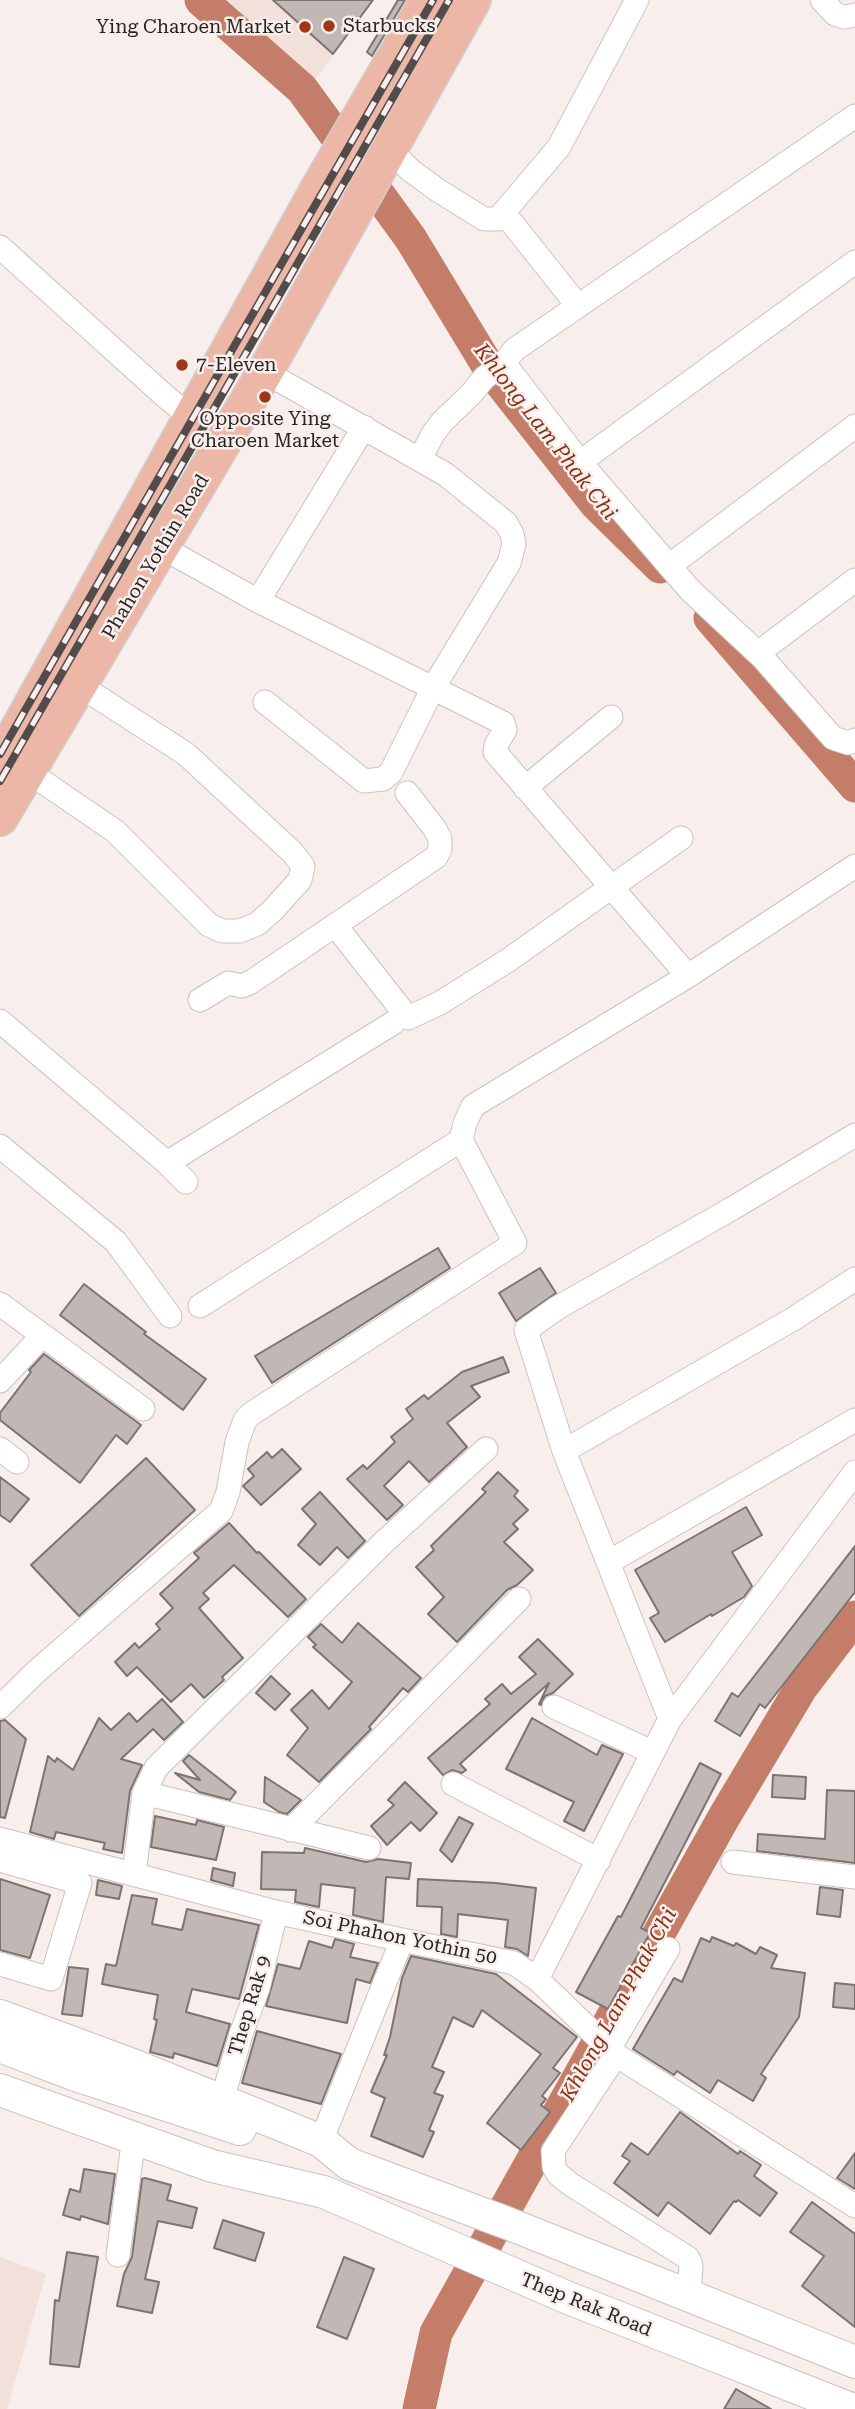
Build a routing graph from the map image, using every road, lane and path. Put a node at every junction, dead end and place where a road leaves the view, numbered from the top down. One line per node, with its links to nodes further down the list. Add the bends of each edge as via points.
1 (428, 0): 14 (main road, Phahon Yothin Road)
2 (473, 0): 7 (main road, Phahon Yothin Road)
3 (637, 0): 7 (street, via 559,147 498,219 484,219)
4 (822, 0): 5 (street, via 835,14 844,18)
5 (855, 15)
6 (855, 116): 11 (street)
7 (384, 157): 13 (main road, Phahon Yothin Road)
8 (512, 223): 11 (street)
9 (0, 247): 14 (street)
10 (855, 262): 18 (street)
11 (578, 306): 12 (street, via 514,350)
12 (495, 369): 17 (street, via 433,434); 18 (street)
13 (265, 372): 16 (street); 20 (main road, Phahon Yothin Road)
14 (192, 418): 19 (main road, Phahon Yothin Road)
15 (855, 426): 21 (street)
16 (365, 427): 17 (street); 23 (street)
17 (420, 459): 26 (street, via 506,523 513,544 509,563)
18 (580, 462): 21 (street)
19 (132, 527): 20 (main road, via 143,545); 30 (main road, Phahon Yothin Road)
20 (163, 548): 23 (street); 25 (main road, Phahon Yothin Road)
21 (669, 566): 24 (street)
22 (855, 580): 24 (street)
23 (258, 601): 26 (street)
24 (758, 653): 29 (street, via 833,738 848,743)
25 (79, 685): 30 (main road, Phahon Yothin Road); 30 (street, via 186,754 293,853 303,866 300,880 257,924 240,931 222,931 209,925 115,831)
26 (433, 688): 27 (street, via 391,772 377,782 364,781); 31 (street, via 502,723 505,730 495,752)
27 (265, 702)
28 (611, 717): 31 (street)
29 (855, 740)
30 (13, 761): 33 (main road, Phahon Yothin Road)
31 (525, 788): 36 (street)
32 (407, 793): 37 (street, via 440,839 436,857)
33 (0, 818)
34 (681, 838): 36 (street)
35 (855, 866): 38 (street)
36 (612, 887): 37 (street, via 507,961 408,1018); 38 (street)
37 (335, 925): 39 (street, via 251,982 242,986 228,983)
38 (688, 976): 43 (street, via 477,1102)
39 (200, 1000)
40 (0, 1021): 45 (street)
41 (393, 1023): 45 (street)
42 (855, 1135): 56 (street, via 529,1326 526,1333)
43 (461, 1140): 49 (street); 60 (street, via 515,1243 251,1413 237,1442 221,1511)
44 (0, 1146): 50 (street, via 116,1242)
45 (167, 1163): 46 (street)
46 (186, 1182)
47 (855, 1279): 56 (street)
48 (0, 1304): 51 (street)
49 (200, 1306)
50 (170, 1316)
51 (42, 1336): 52 (street); 53 (street)
52 (0, 1381)
53 (143, 1409)
54 (855, 1420): 58 (street)
55 (486, 1449): 65 (street, via 383,1543 156,1768)
56 (564, 1451): 58 (street)
57 (855, 1472): 62 (street)
58 (608, 1562): 62 (street)
59 (519, 1599): 66 (street)
60 (0, 1707)
61 (554, 1707): 63 (street)
62 (670, 1719): 63 (street)
63 (652, 1752): 70 (street)
64 (453, 1784): 70 (street)
65 (144, 1793): 66 (street); 72 (street)
66 (290, 1830): 68 (street)
67 (0, 1839): 72 (street, Soi Phahon Yothin 50)
68 (369, 1848)
69 (0, 1860): 77 (street, via 80,1883 51,1979)
70 (599, 1860): 78 (street)
71 (733, 1862): 73 (street)
72 (134, 1874): 74 (street, Soi Phahon Yothin 50)
73 (855, 1877)
74 (276, 1912): 75 (street, Soi Phahon Yothin 50); 85 (street, Thep Rak 9, via 258,1988)
75 (402, 1940): 78 (street, Soi Phahon Yothin 50, via 514,1963); 87 (street)
76 (668, 1949): 81 (street)
77 (0, 1964)
78 (537, 1979): 81 (street, Soi Phahon Yothin 50)
79 (0, 2016): 85 (main road, Thep Rak Road)
80 (0, 2046): 83 (main road, Thep Rak Road)
81 (611, 2050): 90 (street, Soi Phahon Yothin 50); 92 (street, via 553,2151 554,2167 570,2184 688,2258)
82 (0, 2066): 83 (main road, Thep Rak Road)
83 (73, 2084): 88 (main road, Thep Rak Road); 89 (main road, Thep Rak Road)
84 (0, 2090): 86 (main road, Thep Rak Road)
85 (222, 2101): 87 (main road, Thep Rak Road)
86 (134, 2137): 89 (main road, Thep Rak Road, via 212,2165); 91 (street)
87 (321, 2141): 88 (main road, Thep Rak Road)
88 (349, 2164): 92 (main road, Thep Rak Road)
89 (324, 2192): 94 (main road, Thep Rak Road)
90 (855, 2206)
91 (118, 2255)
92 (689, 2296): 93 (main road, Thep Rak Road)
93 (855, 2362)
94 (819, 2403): 95 (main road, Thep Rak Road)
95 (851, 2409)

